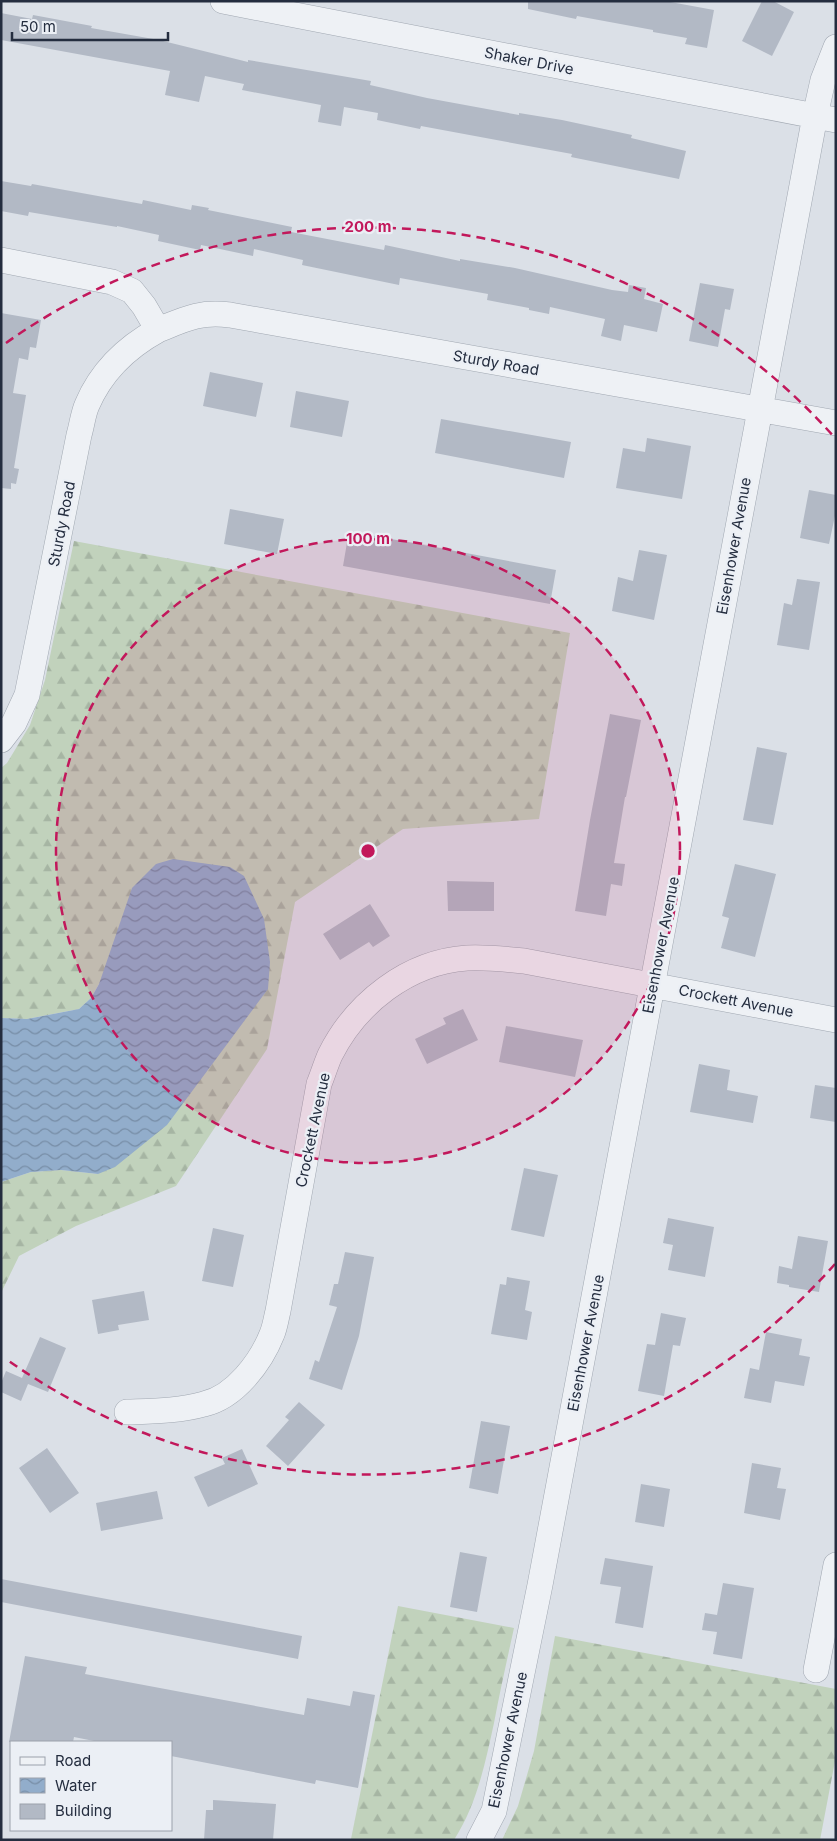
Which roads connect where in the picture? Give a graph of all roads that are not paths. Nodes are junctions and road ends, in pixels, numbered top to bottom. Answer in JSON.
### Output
{"nodes":[{"id":1,"x":223,"y":1,"type":"edge"},
{"id":2,"x":836,"y":47,"type":"edge"},
{"id":3,"x":825,"y":118,"type":"edge"},
{"id":4,"x":1,"y":260,"type":"edge"},
{"id":5,"x":158,"y":330,"type":"junction"},
{"id":6,"x":759,"y":410,"type":"junction"},
{"id":7,"x":836,"y":423,"type":"edge"},
{"id":8,"x":1,"y":740,"type":"edge"},
{"id":9,"x":653,"y":985,"type":"junction"},
{"id":10,"x":836,"y":1020,"type":"edge"},
{"id":11,"x":127,"y":1412,"type":"dead end"},
{"id":12,"x":836,"y":1565,"type":"edge"},
{"id":13,"x":816,"y":1670,"type":"dead end"},
{"id":14,"x":479,"y":1840,"type":"edge"}],
"edges":[{"from":1,"to":3,"type":"street","name":"Shaker Drive"},
{"from":2,"to":3,"type":"street","name":"Eisenhower Avenue"},
{"from":3,"to":6,"type":"street","name":"Eisenhower Avenue"},
{"from":4,"to":5,"type":"street"},
{"from":5,"to":6,"type":"street","name":"Sturdy Road"},
{"from":5,"to":8,"type":"street","name":"Sturdy Road"},
{"from":6,"to":7,"type":"street","name":"Sturdy Road"},
{"from":6,"to":9,"type":"street","name":"Eisenhower Avenue"},
{"from":9,"to":10,"type":"street","name":"Crockett Avenue"},
{"from":9,"to":11,"type":"street","name":"Crockett Avenue"},
{"from":9,"to":14,"type":"street","name":"Eisenhower Avenue"},
{"from":12,"to":13,"type":"street"}]}
